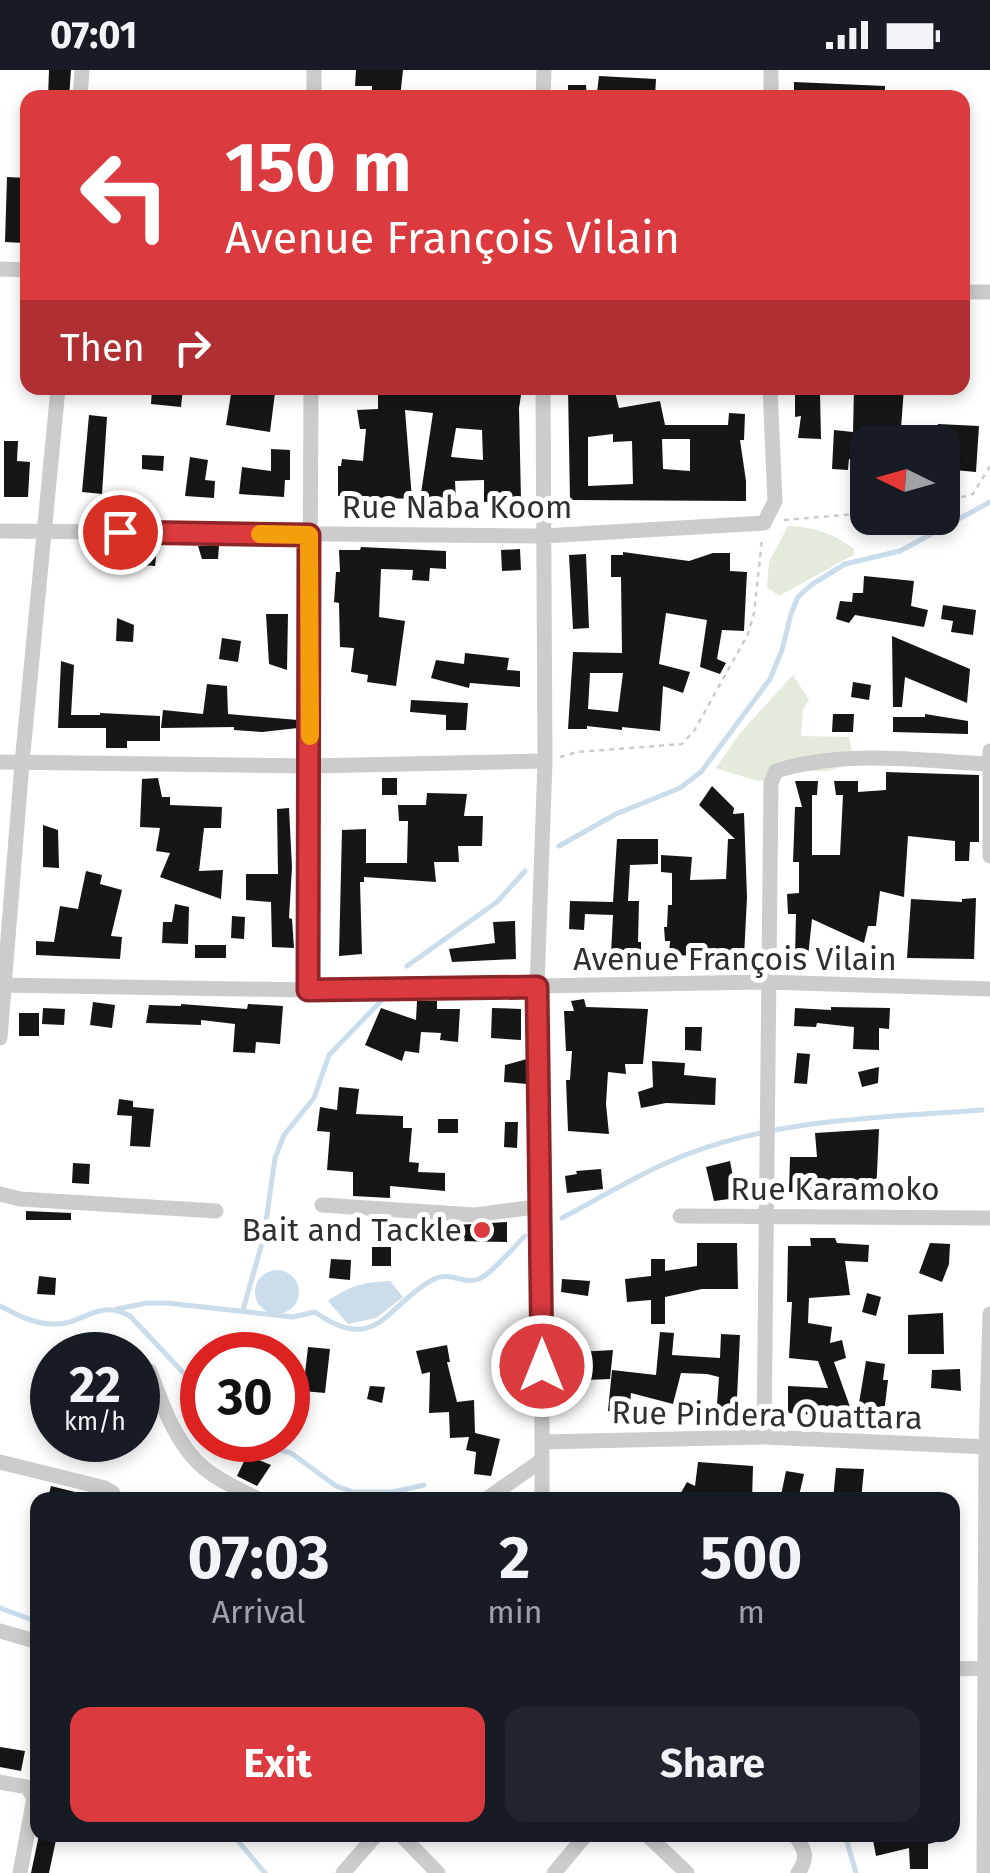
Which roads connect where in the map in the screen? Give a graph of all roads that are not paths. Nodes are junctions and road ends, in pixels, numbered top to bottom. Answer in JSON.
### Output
{"nodes":[{"id":1,"x":57,"y":395,"type":"edge"},
{"id":2,"x":311,"y":395,"type":"edge"},
{"id":3,"x":543,"y":395,"type":"edge"},
{"id":4,"x":770,"y":395,"type":"edge"},
{"id":5,"x":0,"y":530,"type":"edge"},
{"id":6,"x":44,"y":531,"type":"junction"},
{"id":7,"x":309,"y":535,"type":"junction"},
{"id":8,"x":543,"y":536,"type":"junction"},
{"id":9,"x":990,"y":750,"type":"edge"},
{"id":10,"x":544,"y":761,"type":"junction"},
{"id":11,"x":0,"y":762,"type":"edge"},
{"id":12,"x":22,"y":763,"type":"junction"},
{"id":13,"x":990,"y":764,"type":"edge"},
{"id":14,"x":310,"y":766,"type":"junction"},
{"id":15,"x":990,"y":856,"type":"edge"},
{"id":16,"x":767,"y":982,"type":"junction"},
{"id":17,"x":2,"y":985,"type":"edge"},
{"id":18,"x":537,"y":987,"type":"junction"},
{"id":19,"x":308,"y":990,"type":"junction"},
{"id":20,"x":990,"y":990,"type":"edge"},
{"id":21,"x":0,"y":1038,"type":"edge"},
{"id":22,"x":0,"y":1194,"type":"edge"},
{"id":23,"x":322,"y":1204,"type":"dead end"},
{"id":24,"x":542,"y":1206,"type":"junction"},
{"id":25,"x":216,"y":1211,"type":"dead end"},
{"id":26,"x":680,"y":1216,"type":"dead end"},
{"id":27,"x":766,"y":1216,"type":"junction"},
{"id":28,"x":990,"y":1218,"type":"edge"},
{"id":29,"x":990,"y":1314,"type":"edge"},
{"id":30,"x":160,"y":1400,"type":"edge"},
{"id":31,"x":764,"y":1437,"type":"junction"},
{"id":32,"x":542,"y":1442,"type":"junction"},
{"id":33,"x":988,"y":1447,"type":"edge"},
{"id":34,"x":542,"y":1460,"type":"junction"},
{"id":35,"x":0,"y":1462,"type":"edge"},
{"id":36,"x":111,"y":1492,"type":"edge"},
{"id":37,"x":246,"y":1492,"type":"edge"},
{"id":38,"x":496,"y":1492,"type":"edge"},
{"id":39,"x":542,"y":1492,"type":"edge"},
{"id":40,"x":0,"y":1631,"type":"edge"},
{"id":41,"x":30,"y":1640,"type":"edge"},
{"id":42,"x":960,"y":1668,"type":"edge"},
{"id":43,"x":987,"y":1668,"type":"edge"},
{"id":44,"x":0,"y":1782,"type":"edge"},
{"id":45,"x":30,"y":1792,"type":"edge"},
{"id":46,"x":30,"y":1819,"type":"edge"},
{"id":47,"x":370,"y":1842,"type":"edge"},
{"id":48,"x":408,"y":1842,"type":"edge"},
{"id":49,"x":580,"y":1842,"type":"edge"},
{"id":50,"x":654,"y":1842,"type":"edge"},
{"id":51,"x":799,"y":1842,"type":"edge"},
{"id":52,"x":20,"y":1873,"type":"edge"},
{"id":53,"x":343,"y":1873,"type":"edge"},
{"id":54,"x":438,"y":1873,"type":"edge"},
{"id":55,"x":554,"y":1873,"type":"edge"},
{"id":56,"x":687,"y":1873,"type":"edge"},
{"id":57,"x":798,"y":1873,"type":"edge"},
{"id":58,"x":984,"y":1873,"type":"edge"}],
"edges":[{"from":1,"to":6,"type":"street"},
{"from":2,"to":7,"type":"street"},
{"from":3,"to":8,"type":"street"},
{"from":4,"to":8,"type":"street","name":"Rue Naba Koom"},
{"from":5,"to":6,"type":"street","name":"Rue Naba Koom"},
{"from":6,"to":7,"type":"street","name":"Rue Naba Koom"},
{"from":6,"to":12,"type":"street"},
{"from":7,"to":8,"type":"street","name":"Rue Naba Koom"},
{"from":7,"to":14,"type":"street"},
{"from":8,"to":10,"type":"street"},
{"from":9,"to":13,"type":"street"},
{"from":10,"to":14,"type":"street"},
{"from":10,"to":18,"type":"street"},
{"from":11,"to":12,"type":"street"},
{"from":12,"to":14,"type":"street"},
{"from":12,"to":17,"type":"street"},
{"from":13,"to":15,"type":"street"},
{"from":13,"to":16,"type":"street"},
{"from":14,"to":19,"type":"street"},
{"from":16,"to":18,"type":"street","name":"Avenue François Vilain"},
{"from":16,"to":20,"type":"street","name":"Avenue François Vilain"},
{"from":16,"to":27,"type":"street"},
{"from":17,"to":19,"type":"street","name":"Avenue François Vilain"},
{"from":17,"to":21,"type":"street"},
{"from":18,"to":19,"type":"street","name":"Avenue François Vilain"},
{"from":18,"to":24,"type":"street"},
{"from":22,"to":25,"type":"street"},
{"from":23,"to":24,"type":"street"},
{"from":24,"to":32,"type":"street"},
{"from":26,"to":27,"type":"street","name":"Rue Karamoko"},
{"from":27,"to":28,"type":"street","name":"Rue Karamoko"},
{"from":27,"to":31,"type":"street"},
{"from":29,"to":33,"type":"street"},
{"from":30,"to":37,"type":"street"},
{"from":31,"to":32,"type":"street","name":"Rue Pindera Ouattara"},
{"from":31,"to":33,"type":"street","name":"Rue Pindera Ouattara"},
{"from":32,"to":34,"type":"street"},
{"from":33,"to":43,"type":"street"},
{"from":34,"to":38,"type":"street"},
{"from":34,"to":39,"type":"street"},
{"from":35,"to":36,"type":"street"},
{"from":40,"to":41,"type":"street"},
{"from":42,"to":43,"type":"street"},
{"from":43,"to":58,"type":"street"},
{"from":44,"to":45,"type":"street"},
{"from":46,"to":52,"type":"street"},
{"from":47,"to":53,"type":"street"},
{"from":48,"to":54,"type":"street"},
{"from":49,"to":55,"type":"street"},
{"from":50,"to":56,"type":"street"},
{"from":51,"to":57,"type":"street"}]}
